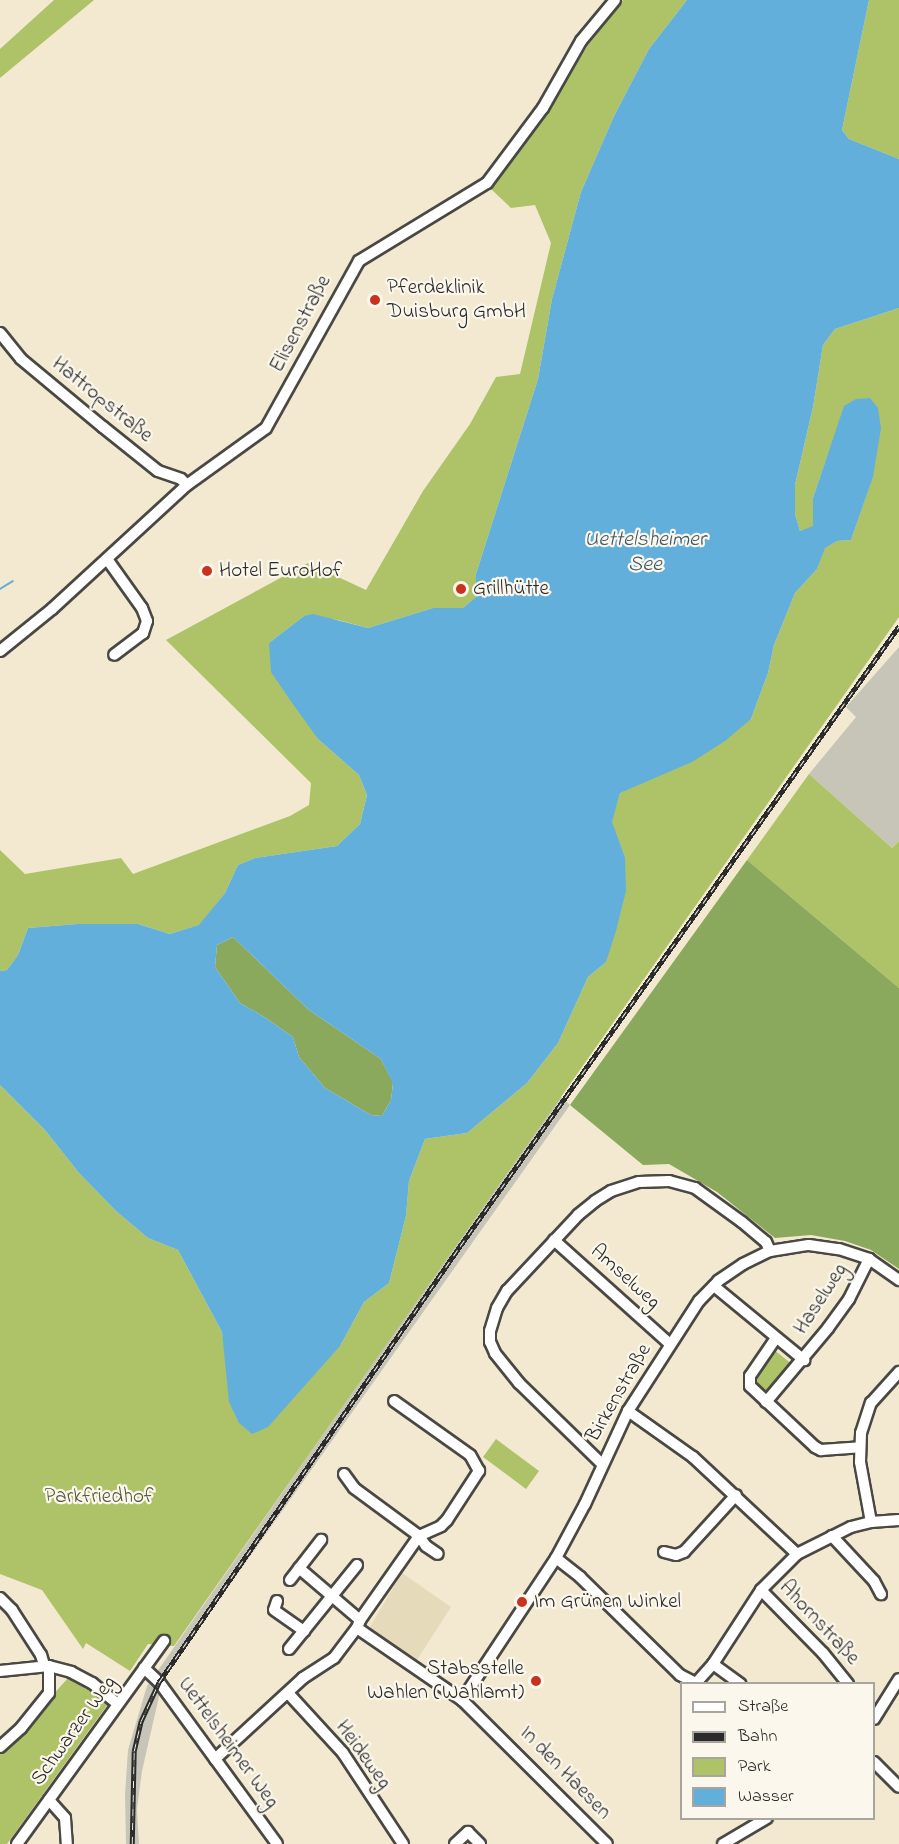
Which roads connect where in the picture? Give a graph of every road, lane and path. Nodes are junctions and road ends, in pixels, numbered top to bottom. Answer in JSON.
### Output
{"nodes":[{"id":1,"x":615,"y":0,"type":"edge"},
{"id":2,"x":0,"y":333,"type":"edge"},
{"id":3,"x":188,"y":485,"type":"junction"},
{"id":4,"x":107,"y":559,"type":"junction"},
{"id":5,"x":0,"y":651,"type":"edge"},
{"id":6,"x":114,"y":656,"type":"dead end"},
{"id":7,"x":554,"y":1240,"type":"junction"},
{"id":8,"x":770,"y":1251,"type":"junction"},
{"id":9,"x":869,"y":1259,"type":"junction"},
{"id":10,"x":899,"y":1280,"type":"edge"},
{"id":11,"x":714,"y":1286,"type":"junction"},
{"id":12,"x":776,"y":1338,"type":"junction"},
{"id":13,"x":670,"y":1344,"type":"junction"},
{"id":14,"x":804,"y":1360,"type":"junction"},
{"id":15,"x":899,"y":1372,"type":"edge"},
{"id":16,"x":394,"y":1401,"type":"dead end"},
{"id":17,"x":766,"y":1402,"type":"junction"},
{"id":18,"x":628,"y":1411,"type":"junction"},
{"id":19,"x":860,"y":1447,"type":"junction"},
{"id":20,"x":602,"y":1464,"type":"junction"},
{"id":21,"x":344,"y":1474,"type":"dead end"},
{"id":22,"x":736,"y":1495,"type":"junction"},
{"id":23,"x":899,"y":1520,"type":"edge"},
{"id":24,"x":871,"y":1522,"type":"junction"},
{"id":25,"x":419,"y":1536,"type":"junction"},
{"id":26,"x":832,"y":1536,"type":"junction"},
{"id":27,"x":321,"y":1540,"type":"dead end"},
{"id":28,"x":664,"y":1552,"type":"dead end"},
{"id":29,"x":438,"y":1554,"type":"dead end"},
{"id":30,"x":797,"y":1554,"type":"junction"},
{"id":31,"x":556,"y":1558,"type":"junction"},
{"id":32,"x":357,"y":1564,"type":"dead end"},
{"id":33,"x":299,"y":1568,"type":"junction"},
{"id":34,"x":290,"y":1580,"type":"dead end"},
{"id":35,"x":761,"y":1590,"type":"junction"},
{"id":36,"x":880,"y":1594,"type":"dead end"},
{"id":37,"x":332,"y":1597,"type":"junction"},
{"id":38,"x":0,"y":1598,"type":"edge"},
{"id":39,"x":277,"y":1601,"type":"dead end"},
{"id":40,"x":359,"y":1624,"type":"junction"},
{"id":41,"x":304,"y":1631,"type":"junction"},
{"id":42,"x":164,"y":1641,"type":"dead end"},
{"id":43,"x":289,"y":1649,"type":"dead end"},
{"id":44,"x":713,"y":1664,"type":"junction"},
{"id":45,"x":46,"y":1665,"type":"junction"},
{"id":46,"x":144,"y":1668,"type":"junction"},
{"id":47,"x":0,"y":1671,"type":"edge"},
{"id":48,"x":899,"y":1679,"type":"edge"},
{"id":49,"x":691,"y":1682,"type":"edge"},
{"id":50,"x":697,"y":1682,"type":"edge"},
{"id":51,"x":740,"y":1682,"type":"edge"},
{"id":52,"x":847,"y":1682,"type":"edge"},
{"id":53,"x":288,"y":1693,"type":"junction"},
{"id":54,"x":462,"y":1700,"type":"junction"},
{"id":55,"x":118,"y":1704,"type":"junction"},
{"id":56,"x":875,"y":1715,"type":"edge"},
{"id":57,"x":2,"y":1741,"type":"edge"},
{"id":58,"x":215,"y":1759,"type":"junction"},
{"id":59,"x":875,"y":1764,"type":"edge"},
{"id":60,"x":899,"y":1788,"type":"edge"},
{"id":61,"x":49,"y":1800,"type":"junction"},
{"id":62,"x":764,"y":1820,"type":"edge"},
{"id":63,"x":17,"y":1844,"type":"edge"},
{"id":64,"x":67,"y":1844,"type":"edge"},
{"id":65,"x":277,"y":1844,"type":"edge"},
{"id":66,"x":403,"y":1844,"type":"edge"},
{"id":67,"x":456,"y":1844,"type":"edge"},
{"id":68,"x":480,"y":1844,"type":"edge"},
{"id":69,"x":607,"y":1844,"type":"edge"},
{"id":70,"x":723,"y":1844,"type":"edge"}],
"edges":[{"from":1,"to":3,"type":"street","name":"Elisenstraße"},
{"from":2,"to":3,"type":"street","name":"Hattropstraße"},
{"from":3,"to":4,"type":"street","name":"Elisenstraße"},
{"from":4,"to":5,"type":"street","name":"Elisenstraße"},
{"from":4,"to":6,"type":"street"},
{"from":7,"to":8,"type":"street"},
{"from":7,"to":13,"type":"street","name":"Amselweg"},
{"from":7,"to":20,"type":"street"},
{"from":8,"to":9,"type":"street","name":"Birkenstraße"},
{"from":8,"to":11,"type":"street","name":"Birkenstraße"},
{"from":9,"to":10,"type":"street","name":"Birkenstraße"},
{"from":9,"to":14,"type":"street","name":"Haselweg"},
{"from":11,"to":12,"type":"street","name":"Haselweg"},
{"from":11,"to":13,"type":"street","name":"Birkenstraße"},
{"from":12,"to":14,"type":"street","name":"Haselweg"},
{"from":12,"to":17,"type":"street","name":"Haselweg"},
{"from":13,"to":18,"type":"street","name":"Birkenstraße"},
{"from":14,"to":17,"type":"street","name":"Haselweg"},
{"from":15,"to":19,"type":"street"},
{"from":16,"to":25,"type":"street"},
{"from":17,"to":19,"type":"street","name":"Haselweg"},
{"from":18,"to":20,"type":"street","name":"Birkenstraße"},
{"from":18,"to":22,"type":"street"},
{"from":19,"to":24,"type":"street"},
{"from":20,"to":31,"type":"street","name":"Birkenstraße"},
{"from":21,"to":25,"type":"street"},
{"from":22,"to":28,"type":"street"},
{"from":22,"to":30,"type":"street"},
{"from":23,"to":24,"type":"street"},
{"from":24,"to":26,"type":"street"},
{"from":25,"to":29,"type":"street"},
{"from":25,"to":40,"type":"street"},
{"from":26,"to":30,"type":"street"},
{"from":26,"to":36,"type":"street"},
{"from":27,"to":33,"type":"street"},
{"from":30,"to":35,"type":"street"},
{"from":31,"to":49,"type":"street"},
{"from":31,"to":54,"type":"street","name":"Birkenstraße"},
{"from":32,"to":37,"type":"street"},
{"from":33,"to":34,"type":"street"},
{"from":33,"to":37,"type":"street","name":"In den Haesen"},
{"from":35,"to":44,"type":"street"},
{"from":35,"to":52,"type":"street","name":"Ahornstraße"},
{"from":37,"to":40,"type":"street","name":"In den Haesen"},
{"from":37,"to":41,"type":"street"},
{"from":38,"to":45,"type":"street"},
{"from":39,"to":41,"type":"street"},
{"from":40,"to":53,"type":"street"},
{"from":40,"to":54,"type":"street","name":"In den Haesen"},
{"from":41,"to":43,"type":"street"},
{"from":42,"to":46,"type":"street","name":"Schwarzer Weg"},
{"from":44,"to":50,"type":"street"},
{"from":44,"to":51,"type":"street"},
{"from":45,"to":47,"type":"street"},
{"from":45,"to":55,"type":"street"},
{"from":45,"to":57,"type":"street"},
{"from":46,"to":55,"type":"street","name":"Schwarzer Weg"},
{"from":46,"to":58,"type":"street","name":"Uettelsheimer Weg"},
{"from":48,"to":56,"type":"street"},
{"from":53,"to":58,"type":"street"},
{"from":53,"to":66,"type":"street","name":"Heideweg"},
{"from":54,"to":69,"type":"street","name":"In den Haesen"},
{"from":55,"to":61,"type":"street","name":"Schwarzer Weg"},
{"from":58,"to":65,"type":"street","name":"Uettelsheimer Weg"},
{"from":59,"to":60,"type":"street"},
{"from":61,"to":63,"type":"street","name":"Schwarzer Weg"},
{"from":61,"to":64,"type":"street"},
{"from":62,"to":70,"type":"street"},
{"from":67,"to":68,"type":"street"}]}
